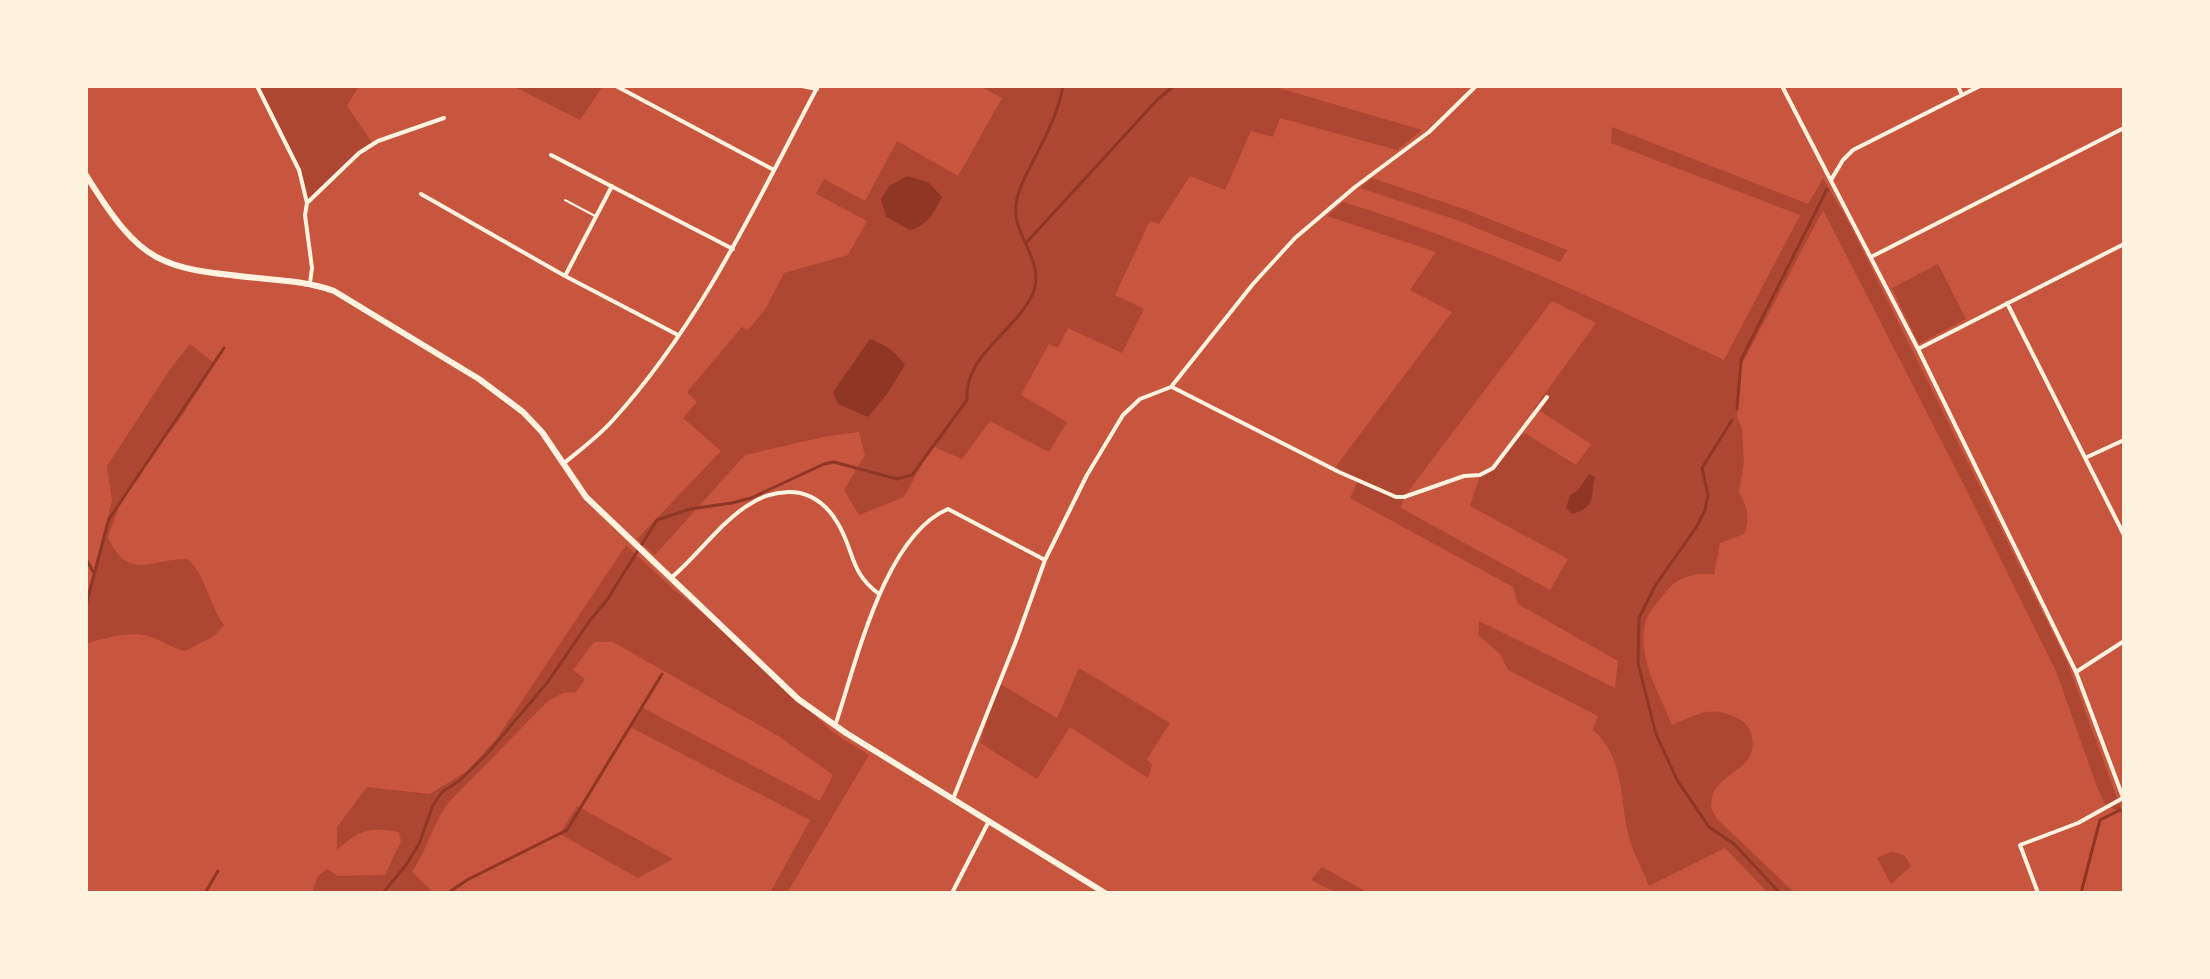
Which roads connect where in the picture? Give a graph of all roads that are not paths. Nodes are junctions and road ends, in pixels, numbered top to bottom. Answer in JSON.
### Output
{"nodes":[{"id":1,"x":257,"y":86,"type":"edge"},
{"id":2,"x":616,"y":86,"type":"edge"},
{"id":3,"x":802,"y":86,"type":"edge"},
{"id":4,"x":1476,"y":86,"type":"edge"},
{"id":5,"x":1782,"y":86,"type":"edge"},
{"id":6,"x":1958,"y":86,"type":"edge"},
{"id":7,"x":1980,"y":86,"type":"edge"},
{"id":8,"x":818,"y":87,"type":"edge"},
{"id":9,"x":1962,"y":95,"type":"junction"},
{"id":10,"x":444,"y":118,"type":"dead end"},
{"id":11,"x":2124,"y":128,"type":"edge"},
{"id":12,"x":551,"y":155,"type":"dead end"},
{"id":13,"x":774,"y":170,"type":"junction"},
{"id":14,"x":86,"y":175,"type":"edge"},
{"id":15,"x":1831,"y":180,"type":"junction"},
{"id":16,"x":612,"y":186,"type":"junction"},
{"id":17,"x":421,"y":194,"type":"dead end"},
{"id":18,"x":565,"y":200,"type":"dead end"},
{"id":19,"x":307,"y":203,"type":"junction"},
{"id":20,"x":596,"y":217,"type":"junction"},
{"id":21,"x":2124,"y":244,"type":"edge"},
{"id":22,"x":733,"y":249,"type":"junction"},
{"id":23,"x":1871,"y":257,"type":"junction"},
{"id":24,"x":565,"y":276,"type":"junction"},
{"id":25,"x":310,"y":283,"type":"junction"},
{"id":26,"x":2007,"y":303,"type":"junction"},
{"id":27,"x":678,"y":335,"type":"junction"},
{"id":28,"x":1918,"y":349,"type":"junction"},
{"id":29,"x":1171,"y":387,"type":"junction"},
{"id":30,"x":1547,"y":397,"type":"dead end"},
{"id":31,"x":2124,"y":440,"type":"edge"},
{"id":32,"x":2085,"y":458,"type":"junction"},
{"id":33,"x":563,"y":464,"type":"junction"},
{"id":34,"x":2123,"y":532,"type":"edge"},
{"id":35,"x":1045,"y":560,"type":"junction"},
{"id":36,"x":671,"y":578,"type":"junction"},
{"id":37,"x":879,"y":594,"type":"junction"},
{"id":38,"x":2124,"y":641,"type":"edge"},
{"id":39,"x":2076,"y":672,"type":"junction"},
{"id":40,"x":835,"y":726,"type":"junction"},
{"id":41,"x":953,"y":799,"type":"junction"},
{"id":42,"x":2124,"y":799,"type":"edge"},
{"id":43,"x":989,"y":821,"type":"junction"},
{"id":44,"x":952,"y":893,"type":"edge"},
{"id":45,"x":1105,"y":893,"type":"edge"},
{"id":46,"x":2038,"y":893,"type":"edge"}],
"edges":[{"from":1,"to":19,"type":"street"},
{"from":2,"to":13,"type":"street"},
{"from":3,"to":8,"type":"street"},
{"from":4,"to":29,"type":"street"},
{"from":5,"to":15,"type":"street"},
{"from":6,"to":9,"type":"street"},
{"from":7,"to":9,"type":"street"},
{"from":8,"to":13,"type":"street"},
{"from":9,"to":15,"type":"street"},
{"from":10,"to":19,"type":"street"},
{"from":11,"to":23,"type":"street"},
{"from":12,"to":16,"type":"street"},
{"from":13,"to":22,"type":"street"},
{"from":14,"to":25,"type":"main road"},
{"from":15,"to":23,"type":"street"},
{"from":16,"to":20,"type":"street"},
{"from":16,"to":22,"type":"street"},
{"from":17,"to":24,"type":"street"},
{"from":18,"to":20,"type":"lane"},
{"from":19,"to":25,"type":"street"},
{"from":20,"to":24,"type":"street"},
{"from":21,"to":26,"type":"street"},
{"from":22,"to":27,"type":"street"},
{"from":23,"to":28,"type":"street"},
{"from":24,"to":27,"type":"street"},
{"from":25,"to":33,"type":"main road"},
{"from":26,"to":28,"type":"street"},
{"from":26,"to":32,"type":"street"},
{"from":27,"to":33,"type":"street"},
{"from":28,"to":39,"type":"street"},
{"from":29,"to":30,"type":"street"},
{"from":29,"to":35,"type":"street"},
{"from":31,"to":32,"type":"street"},
{"from":32,"to":34,"type":"street"},
{"from":33,"to":36,"type":"main road"},
{"from":35,"to":37,"type":"street"},
{"from":35,"to":41,"type":"street"},
{"from":36,"to":37,"type":"street"},
{"from":36,"to":40,"type":"main road"},
{"from":37,"to":40,"type":"street"},
{"from":38,"to":39,"type":"street"},
{"from":39,"to":42,"type":"street"},
{"from":40,"to":41,"type":"main road"},
{"from":41,"to":43,"type":"main road"},
{"from":42,"to":46,"type":"street"},
{"from":43,"to":44,"type":"street"},
{"from":43,"to":45,"type":"main road"}]}
